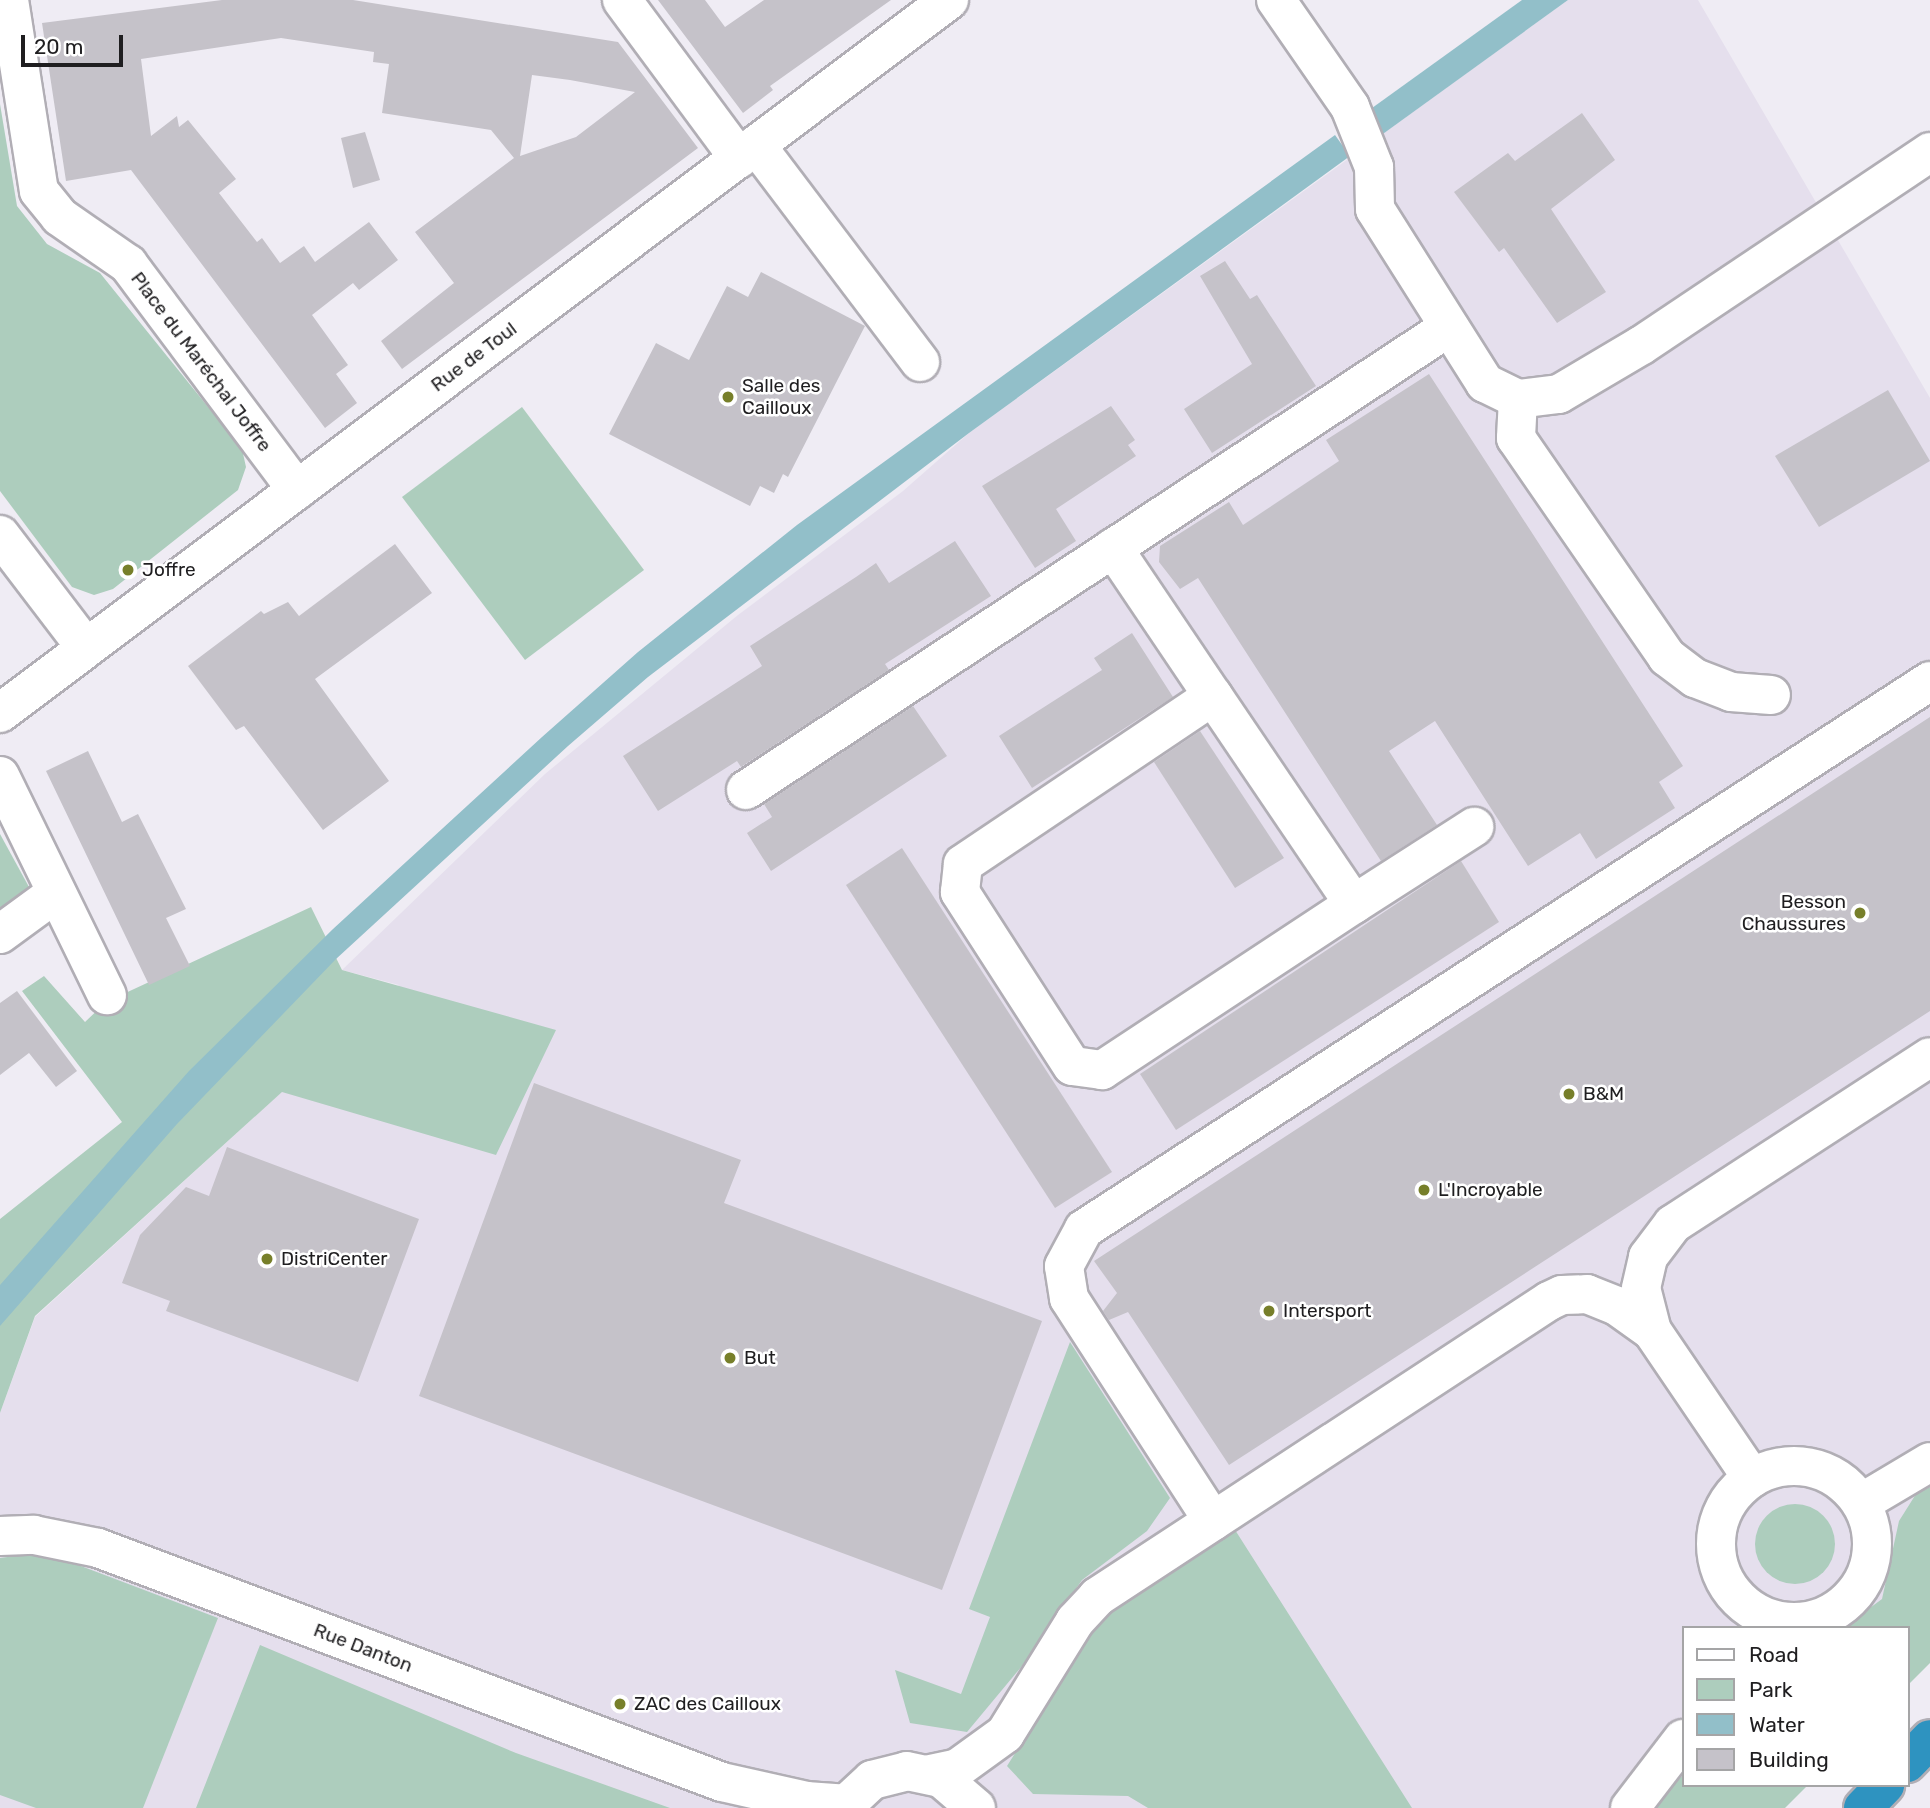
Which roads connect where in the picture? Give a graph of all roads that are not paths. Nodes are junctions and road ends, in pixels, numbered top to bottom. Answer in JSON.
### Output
{"nodes":[{"id":1,"x":8,"y":0,"type":"edge"},
{"id":2,"x":622,"y":0,"type":"edge"},
{"id":3,"x":949,"y":0,"type":"edge"},
{"id":4,"x":1276,"y":0,"type":"edge"},
{"id":5,"x":0,"y":5,"type":"edge"},
{"id":6,"x":747,"y":152,"type":"junction"},
{"id":7,"x":1930,"y":152,"type":"edge"},
{"id":8,"x":1449,"y":327,"type":"junction"},
{"id":9,"x":920,"y":362,"type":"dead end"},
{"id":10,"x":1518,"y":399,"type":"junction"},
{"id":11,"x":297,"y":490,"type":"junction"},
{"id":12,"x":0,"y":536,"type":"edge"},
{"id":13,"x":1114,"y":548,"type":"junction"},
{"id":14,"x":86,"y":648,"type":"junction"},
{"id":15,"x":1930,"y":681,"type":"edge"},
{"id":16,"x":1771,"y":695,"type":"dead end"},
{"id":17,"x":1213,"y":696,"type":"junction"},
{"id":18,"x":0,"y":713,"type":"edge"},
{"id":19,"x":0,"y":776,"type":"edge"},
{"id":20,"x":746,"y":790,"type":"dead end"},
{"id":21,"x":1474,"y":827,"type":"dead end"},
{"id":22,"x":56,"y":892,"type":"junction"},
{"id":23,"x":1354,"y":904,"type":"junction"},
{"id":24,"x":0,"y":934,"type":"edge"},
{"id":25,"x":107,"y":995,"type":"dead end"},
{"id":26,"x":1930,"y":1057,"type":"edge"},
{"id":27,"x":1652,"y":1331,"type":"junction"},
{"id":28,"x":1930,"y":1462,"type":"edge"},
{"id":29,"x":1752,"y":1478,"type":"junction"},
{"id":30,"x":1861,"y":1503,"type":"junction"},
{"id":31,"x":1213,"y":1521,"type":"junction"},
{"id":32,"x":0,"y":1536,"type":"edge"},
{"id":33,"x":1748,"y":1619,"type":"edge"},
{"id":34,"x":1682,"y":1739,"type":"edge"},
{"id":35,"x":1930,"y":1740,"type":"edge"},
{"id":36,"x":1909,"y":1761,"type":"edge"},
{"id":37,"x":930,"y":1774,"type":"junction"},
{"id":38,"x":722,"y":1782,"type":"junction"},
{"id":39,"x":1883,"y":1787,"type":"edge"},
{"id":40,"x":843,"y":1806,"type":"edge"},
{"id":41,"x":765,"y":1808,"type":"edge"},
{"id":42,"x":976,"y":1808,"type":"edge"},
{"id":43,"x":1630,"y":1808,"type":"edge"},
{"id":44,"x":1863,"y":1808,"type":"edge"}],
"edges":[{"from":1,"to":5,"type":"street"},
{"from":1,"to":11,"type":"street","name":"Place du Maréchal Joffre"},
{"from":2,"to":6,"type":"street"},
{"from":3,"to":6,"type":"street","name":"Rue de Toul"},
{"from":4,"to":8,"type":"street"},
{"from":6,"to":9,"type":"street"},
{"from":6,"to":11,"type":"street","name":"Rue de Toul"},
{"from":7,"to":10,"type":"street"},
{"from":8,"to":10,"type":"street"},
{"from":8,"to":13,"type":"street"},
{"from":10,"to":16,"type":"street"},
{"from":11,"to":14,"type":"street","name":"Rue de Toul"},
{"from":12,"to":14,"type":"street"},
{"from":13,"to":17,"type":"street"},
{"from":13,"to":20,"type":"street"},
{"from":14,"to":18,"type":"street","name":"Rue de Toul"},
{"from":15,"to":31,"type":"street"},
{"from":17,"to":23,"type":"street"},
{"from":17,"to":23,"type":"street"},
{"from":19,"to":22,"type":"street"},
{"from":21,"to":23,"type":"street"},
{"from":22,"to":24,"type":"street"},
{"from":22,"to":25,"type":"street"},
{"from":26,"to":27,"type":"street"},
{"from":27,"to":29,"type":"street"},
{"from":27,"to":31,"type":"street"},
{"from":28,"to":30,"type":"street"},
{"from":29,"to":30,"type":"street"},
{"from":29,"to":33,"type":"street"},
{"from":30,"to":33,"type":"street"},
{"from":31,"to":37,"type":"street"},
{"from":32,"to":38,"type":"street","name":"Rue Danton"},
{"from":34,"to":43,"type":"street"},
{"from":35,"to":36,"type":"highway"},
{"from":37,"to":40,"type":"street"},
{"from":37,"to":42,"type":"street"},
{"from":38,"to":40,"type":"street","name":"Rue Danton"},
{"from":38,"to":41,"type":"street","name":"Rue Danton"},
{"from":39,"to":44,"type":"highway"}]}
